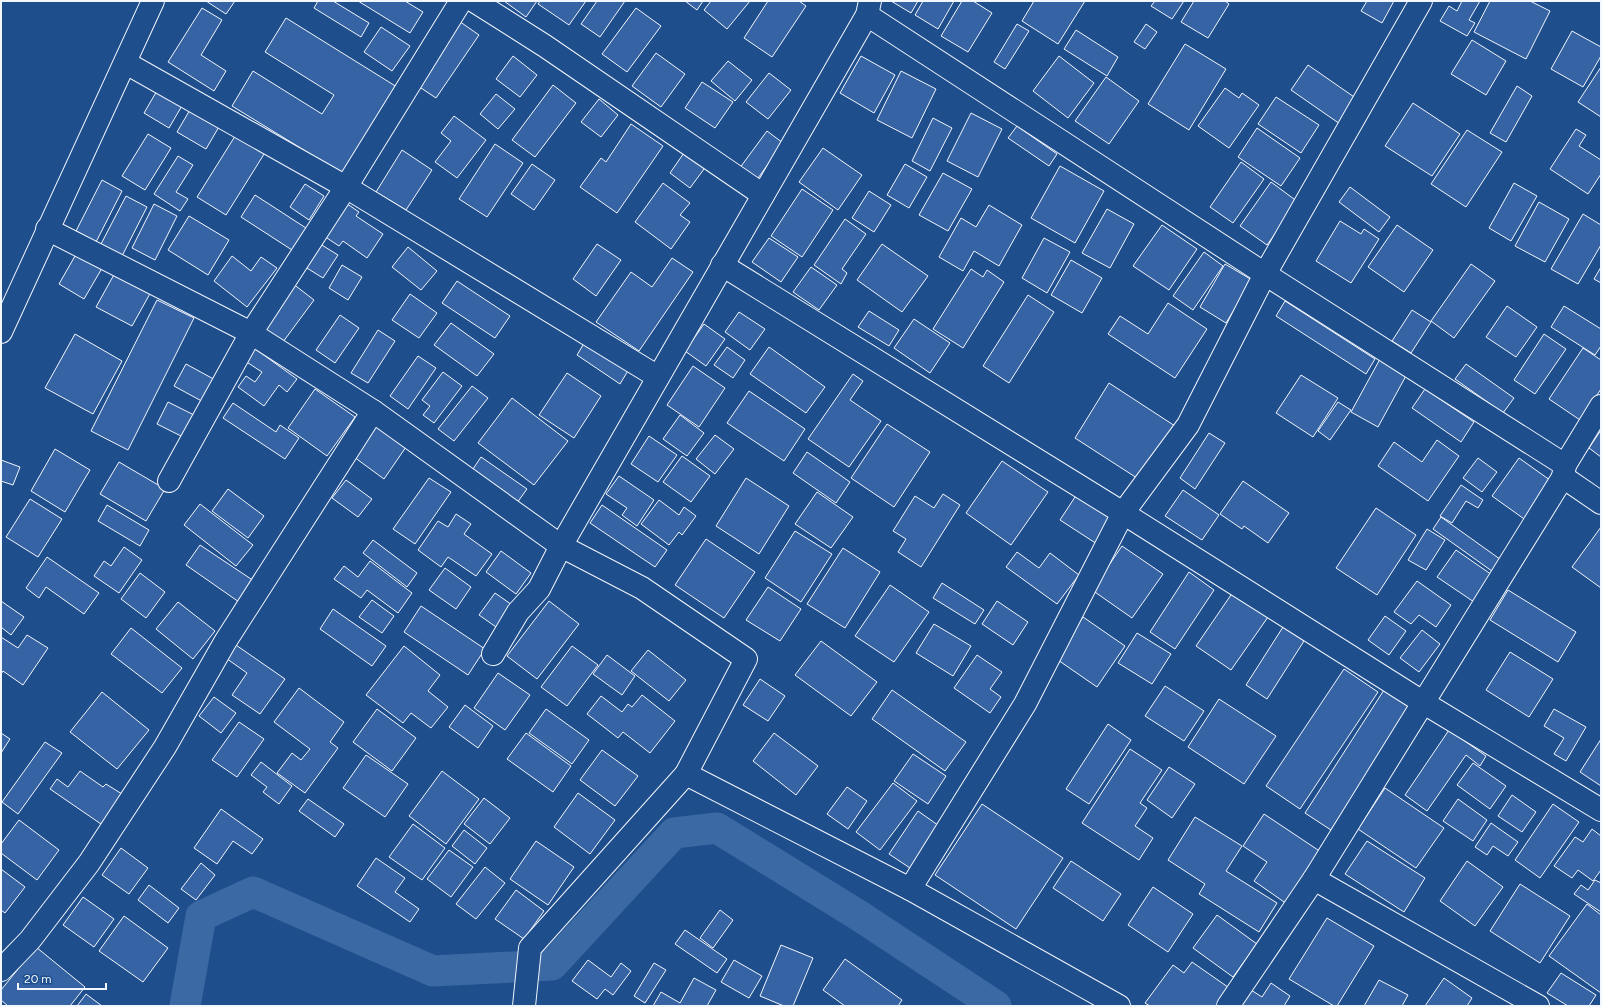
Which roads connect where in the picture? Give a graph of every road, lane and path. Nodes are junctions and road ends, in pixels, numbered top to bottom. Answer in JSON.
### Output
{"nodes":[{"id":1,"x":153,"y":1,"type":"edge"},
{"id":2,"x":461,"y":1,"type":"edge"},
{"id":3,"x":474,"y":1,"type":"edge"},
{"id":4,"x":1420,"y":1,"type":"edge"},
{"id":5,"x":869,"y":8,"type":"edge"},
{"id":6,"x":126,"y":63,"type":"junction"},
{"id":7,"x":346,"y":187,"type":"junction"},
{"id":8,"x":763,"y":196,"type":"junction"},
{"id":9,"x":47,"y":229,"type":"junction"},
{"id":10,"x":722,"y":265,"type":"junction"},
{"id":11,"x":1265,"y":274,"type":"junction"},
{"id":12,"x":1,"y":332,"type":"edge"},
{"id":13,"x":251,"y":333,"type":"junction"},
{"id":14,"x":658,"y":377,"type":"junction"},
{"id":15,"x":1601,"y":406,"type":"edge"},
{"id":16,"x":373,"y":411,"type":"junction"},
{"id":17,"x":1564,"y":471,"type":"junction"},
{"id":18,"x":169,"y":481,"type":"dead end"},
{"id":19,"x":1601,"y":502,"type":"edge"},
{"id":20,"x":1124,"y":513,"type":"junction"},
{"id":21,"x":561,"y":546,"type":"junction"},
{"id":22,"x":493,"y":654,"type":"dead end"},
{"id":23,"x":1424,"y":703,"type":"junction"},
{"id":24,"x":686,"y":774,"type":"junction"},
{"id":25,"x":1601,"y":810,"type":"edge"},
{"id":26,"x":1314,"y":879,"type":"junction"},
{"id":27,"x":910,"y":889,"type":"junction"},
{"id":28,"x":1,"y":970,"type":"edge"},
{"id":29,"x":524,"y":1006,"type":"edge"},
{"id":30,"x":1119,"y":1006,"type":"edge"},
{"id":31,"x":1228,"y":1006,"type":"edge"},
{"id":32,"x":1538,"y":1006,"type":"edge"}],
"edges":[{"from":1,"to":6,"type":"street"},
{"from":2,"to":7,"type":"street"},
{"from":3,"to":8,"type":"street"},
{"from":4,"to":11,"type":"street"},
{"from":5,"to":8,"type":"street"},
{"from":5,"to":11,"type":"street"},
{"from":6,"to":7,"type":"street"},
{"from":6,"to":9,"type":"street"},
{"from":7,"to":13,"type":"street"},
{"from":7,"to":14,"type":"street"},
{"from":8,"to":10,"type":"street"},
{"from":9,"to":12,"type":"street"},
{"from":9,"to":13,"type":"street"},
{"from":10,"to":14,"type":"street"},
{"from":10,"to":20,"type":"street"},
{"from":11,"to":17,"type":"street"},
{"from":11,"to":20,"type":"street"},
{"from":13,"to":16,"type":"street"},
{"from":13,"to":18,"type":"street"},
{"from":14,"to":21,"type":"street"},
{"from":15,"to":17,"type":"street"},
{"from":16,"to":21,"type":"street"},
{"from":16,"to":28,"type":"street"},
{"from":17,"to":19,"type":"street"},
{"from":17,"to":23,"type":"street"},
{"from":20,"to":23,"type":"street"},
{"from":20,"to":27,"type":"street"},
{"from":21,"to":22,"type":"street"},
{"from":21,"to":24,"type":"street"},
{"from":23,"to":25,"type":"street"},
{"from":23,"to":26,"type":"street"},
{"from":24,"to":27,"type":"street"},
{"from":24,"to":29,"type":"street"},
{"from":26,"to":31,"type":"street"},
{"from":26,"to":32,"type":"street"},
{"from":27,"to":30,"type":"street"}]}
